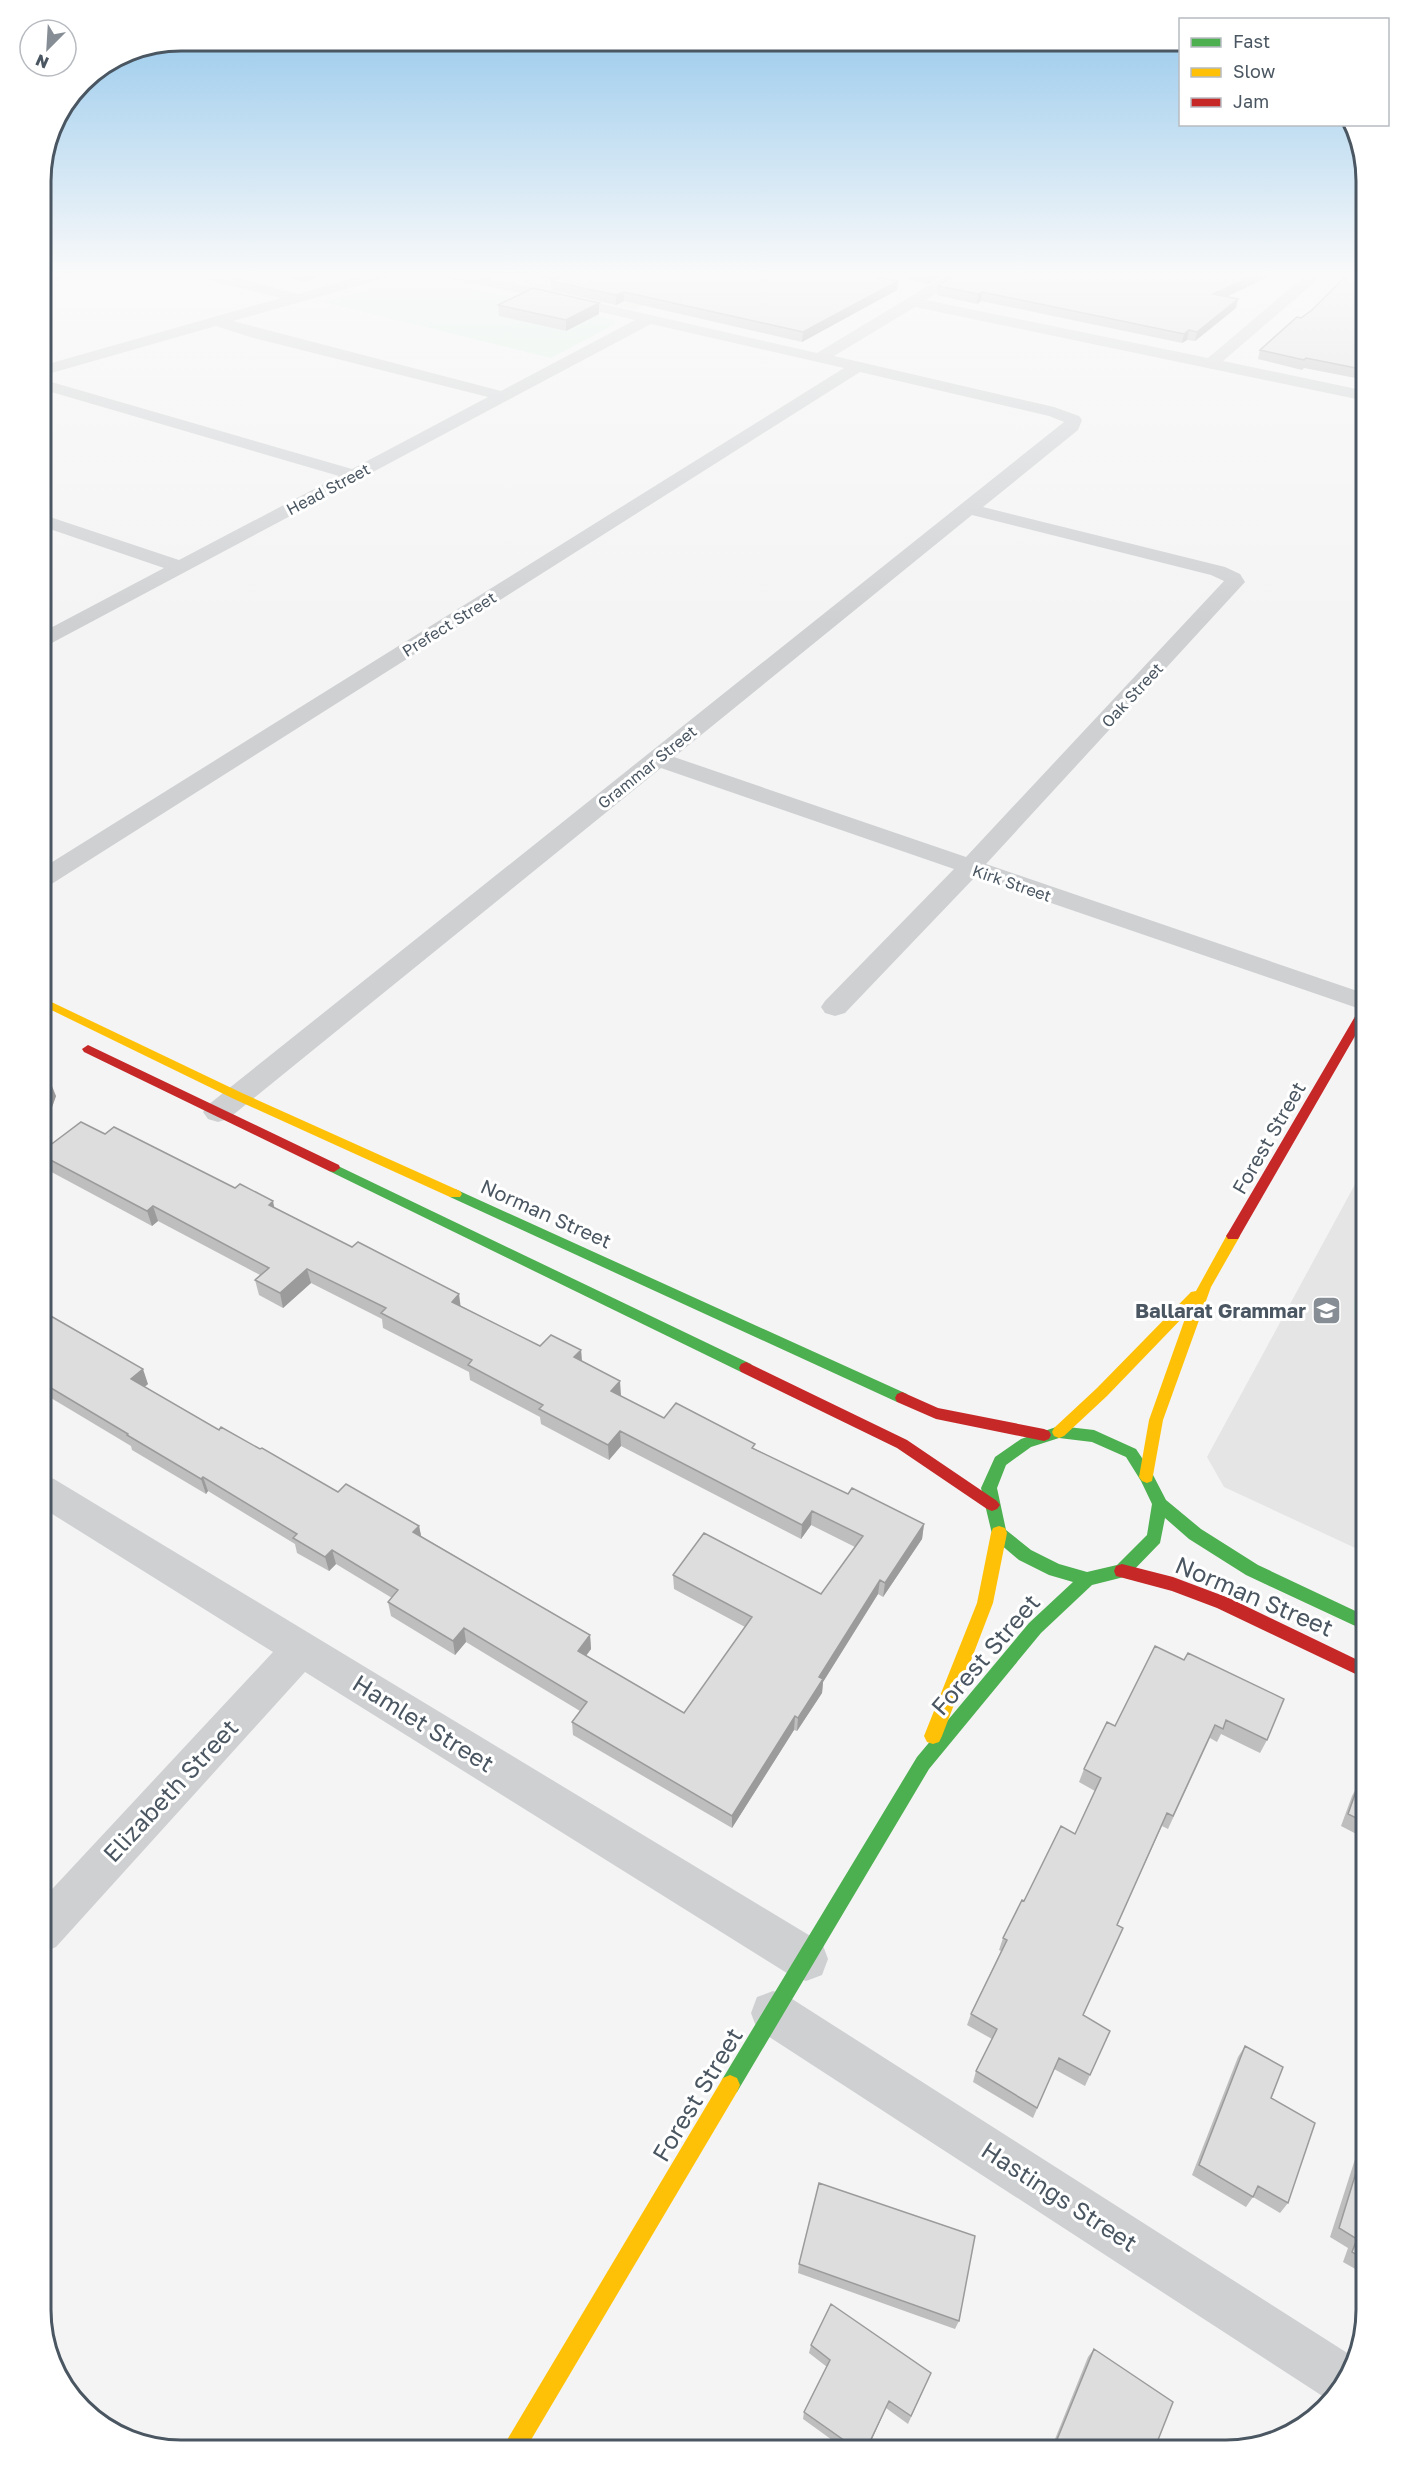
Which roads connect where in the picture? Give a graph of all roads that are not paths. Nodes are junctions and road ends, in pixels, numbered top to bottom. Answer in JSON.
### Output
{"nodes":[{"id":1,"x":62,"y":390,"type":"edge"},
{"id":2,"x":480,"y":390,"type":"edge"},
{"id":3,"x":514,"y":390,"type":"edge"},
{"id":4,"x":820,"y":390,"type":"edge"},
{"id":5,"x":959,"y":390,"type":"edge"},
{"id":6,"x":1339,"y":390,"type":"edge"},
{"id":7,"x":1356,"y":394,"type":"edge"},
{"id":8,"x":503,"y":396,"type":"junction"},
{"id":9,"x":354,"y":475,"type":"junction"},
{"id":10,"x":969,"y":509,"type":"junction"},
{"id":11,"x":51,"y":523,"type":"edge"},
{"id":12,"x":181,"y":567,"type":"junction"},
{"id":13,"x":51,"y":636,"type":"edge"},
{"id":14,"x":657,"y":759,"type":"junction"},
{"id":15,"x":969,"y":868,"type":"junction"},
{"id":16,"x":51,"y":874,"type":"edge"},
{"id":17,"x":1356,"y":1000,"type":"edge"},
{"id":18,"x":51,"y":1006,"type":"edge"},
{"id":19,"x":835,"y":1007,"type":"dead end"},
{"id":20,"x":1356,"y":1025,"type":"edge"},
{"id":21,"x":72,"y":1041,"type":"dead end"},
{"id":22,"x":238,"y":1096,"type":"junction"},
{"id":23,"x":218,"y":1112,"type":"junction"},
{"id":24,"x":1204,"y":1287,"type":"junction"},
{"id":25,"x":1059,"y":1432,"type":"junction"},
{"id":26,"x":1044,"y":1435,"type":"junction"},
{"id":27,"x":1147,"y":1477,"type":"junction"},
{"id":28,"x":51,"y":1495,"type":"edge"},
{"id":29,"x":1160,"y":1504,"type":"junction"},
{"id":30,"x":992,"y":1505,"type":"junction"},
{"id":31,"x":999,"y":1533,"type":"junction"},
{"id":32,"x":1122,"y":1571,"type":"junction"},
{"id":33,"x":1087,"y":1579,"type":"junction"},
{"id":34,"x":1356,"y":1619,"type":"edge"},
{"id":35,"x":301,"y":1649,"type":"junction"},
{"id":36,"x":1356,"y":1667,"type":"edge"},
{"id":37,"x":923,"y":1763,"type":"junction"},
{"id":38,"x":51,"y":1920,"type":"edge"},
{"id":39,"x":806,"y":1959,"type":"junction"},
{"id":40,"x":773,"y":2013,"type":"junction"},
{"id":41,"x":1338,"y":2376,"type":"edge"},
{"id":42,"x":518,"y":2440,"type":"edge"}],
"edges":[{"from":1,"to":9,"type":"street"},
{"from":2,"to":8,"type":"street"},
{"from":3,"to":8,"type":"street","name":"Head Street"},
{"from":4,"to":16,"type":"street","name":"Prefect Street"},
{"from":5,"to":10,"type":"street","name":"Grammar Street"},
{"from":6,"to":7,"type":"street"},
{"from":8,"to":9,"type":"street","name":"Head Street"},
{"from":9,"to":12,"type":"street","name":"Head Street"},
{"from":10,"to":14,"type":"street","name":"Grammar Street"},
{"from":10,"to":15,"type":"street","name":"Oak Street"},
{"from":11,"to":12,"type":"street"},
{"from":12,"to":13,"type":"street","name":"Head Street"},
{"from":14,"to":15,"type":"street","name":"Kirk Street"},
{"from":14,"to":22,"type":"street","name":"Grammar Street"},
{"from":15,"to":17,"type":"street","name":"Kirk Street"},
{"from":15,"to":19,"type":"street","name":"Oak Street"},
{"from":18,"to":22,"type":"main road","name":"Norman Street"},
{"from":20,"to":24,"type":"main road","name":"Forest Street"},
{"from":21,"to":23,"type":"main road"},
{"from":22,"to":23,"type":"street","name":"Grammar Street"},
{"from":22,"to":26,"type":"main road","name":"Norman Street"},
{"from":23,"to":30,"type":"main road"},
{"from":24,"to":25,"type":"main road","name":"Forest Street"},
{"from":24,"to":27,"type":"main road","name":"Forest Street"},
{"from":25,"to":26,"type":"main road"},
{"from":25,"to":27,"type":"main road"},
{"from":26,"to":30,"type":"main road"},
{"from":27,"to":29,"type":"main road"},
{"from":28,"to":35,"type":"street","name":"Hamlet Street"},
{"from":29,"to":32,"type":"main road"},
{"from":29,"to":34,"type":"main road","name":"Norman Street"},
{"from":30,"to":31,"type":"main road"},
{"from":31,"to":33,"type":"main road"},
{"from":31,"to":37,"type":"main road","name":"Forest Street"},
{"from":32,"to":33,"type":"main road"},
{"from":32,"to":36,"type":"main road","name":"Norman Street"},
{"from":33,"to":37,"type":"main road","name":"Forest Street"},
{"from":35,"to":38,"type":"street","name":"Elizabeth Street"},
{"from":35,"to":39,"type":"street","name":"Hamlet Street"},
{"from":37,"to":39,"type":"main road","name":"Forest Street"},
{"from":39,"to":40,"type":"main road","name":"Forest Street"},
{"from":40,"to":41,"type":"street","name":"Hastings Street"},
{"from":40,"to":42,"type":"main road","name":"Forest Street"}]}
